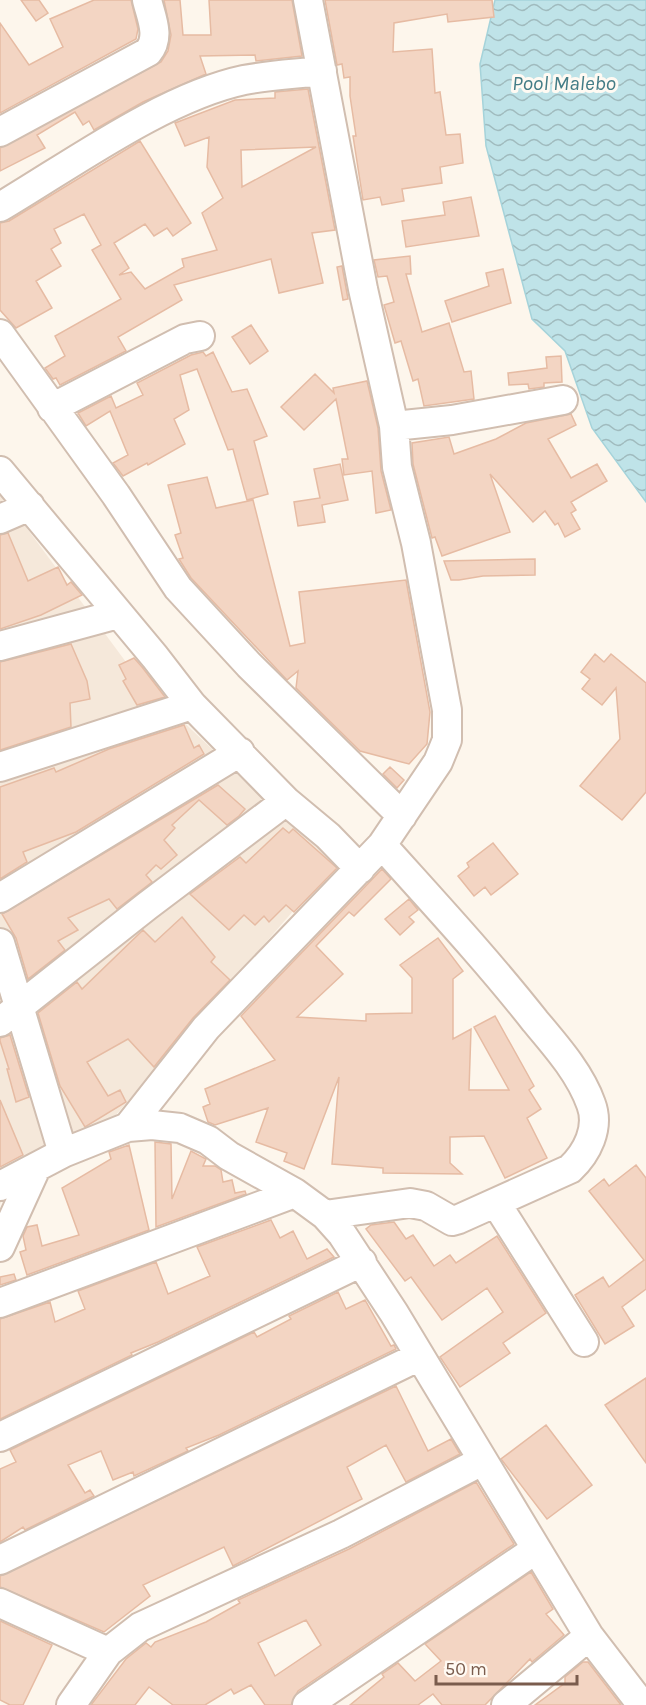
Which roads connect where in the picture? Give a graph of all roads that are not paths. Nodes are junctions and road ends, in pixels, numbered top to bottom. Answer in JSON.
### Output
{"nodes":[{"id":1,"x":147,"y":0,"type":"edge"},
{"id":2,"x":308,"y":0,"type":"edge"},
{"id":3,"x":322,"y":71,"type":"junction"},
{"id":4,"x":0,"y":132,"type":"edge"},
{"id":5,"x":0,"y":207,"type":"edge"},
{"id":6,"x":0,"y":334,"type":"edge"},
{"id":7,"x":200,"y":336,"type":"dead end"},
{"id":8,"x":563,"y":400,"type":"dead end"},
{"id":9,"x":52,"y":408,"type":"junction"},
{"id":10,"x":394,"y":426,"type":"junction"},
{"id":11,"x":0,"y":471,"type":"edge"},
{"id":12,"x":30,"y":506,"type":"junction"},
{"id":13,"x":0,"y":519,"type":"edge"},
{"id":14,"x":118,"y":614,"type":"junction"},
{"id":15,"x":0,"y":646,"type":"edge"},
{"id":16,"x":192,"y":705,"type":"junction"},
{"id":17,"x":240,"y":752,"type":"junction"},
{"id":18,"x":0,"y":767,"type":"edge"},
{"id":19,"x":286,"y":801,"type":"junction"},
{"id":20,"x":402,"y":816,"type":"junction"},
{"id":21,"x":382,"y":845,"type":"junction"},
{"id":22,"x":360,"y":869,"type":"junction"},
{"id":23,"x":0,"y":898,"type":"edge"},
{"id":24,"x":0,"y":943,"type":"edge"},
{"id":25,"x":10,"y":1014,"type":"edge"},
{"id":26,"x":128,"y":1127,"type":"junction"},
{"id":27,"x":63,"y":1153,"type":"junction"},
{"id":28,"x":36,"y":1168,"type":"junction"},
{"id":29,"x":0,"y":1186,"type":"edge"},
{"id":30,"x":295,"y":1193,"type":"junction"},
{"id":31,"x":496,"y":1203,"type":"junction"},
{"id":32,"x":325,"y":1215,"type":"junction"},
{"id":33,"x":0,"y":1247,"type":"edge"},
{"id":34,"x":362,"y":1262,"type":"junction"},
{"id":35,"x":0,"y":1303,"type":"edge"},
{"id":36,"x":584,"y":1342,"type":"dead end"},
{"id":37,"x":420,"y":1356,"type":"junction"},
{"id":38,"x":0,"y":1437,"type":"edge"},
{"id":39,"x":482,"y":1461,"type":"junction"},
{"id":40,"x":535,"y":1550,"type":"junction"},
{"id":41,"x":0,"y":1560,"type":"edge"},
{"id":42,"x":0,"y":1603,"type":"edge"},
{"id":43,"x":589,"y":1636,"type":"junction"},
{"id":44,"x":108,"y":1652,"type":"junction"},
{"id":45,"x":70,"y":1705,"type":"edge"},
{"id":46,"x":307,"y":1705,"type":"edge"},
{"id":47,"x":506,"y":1705,"type":"edge"},
{"id":48,"x":642,"y":1705,"type":"edge"}],
"edges":[{"from":1,"to":4,"type":"street"},
{"from":2,"to":3,"type":"street"},
{"from":3,"to":5,"type":"street"},
{"from":3,"to":10,"type":"street"},
{"from":6,"to":9,"type":"street"},
{"from":7,"to":9,"type":"street"},
{"from":8,"to":10,"type":"street"},
{"from":9,"to":20,"type":"street"},
{"from":10,"to":20,"type":"street"},
{"from":11,"to":12,"type":"street"},
{"from":12,"to":13,"type":"street"},
{"from":12,"to":14,"type":"street"},
{"from":14,"to":15,"type":"street"},
{"from":14,"to":16,"type":"street"},
{"from":16,"to":17,"type":"street"},
{"from":16,"to":18,"type":"street"},
{"from":17,"to":19,"type":"street"},
{"from":17,"to":23,"type":"street"},
{"from":19,"to":22,"type":"street"},
{"from":19,"to":25,"type":"street"},
{"from":20,"to":21,"type":"street"},
{"from":21,"to":22,"type":"street"},
{"from":21,"to":31,"type":"street"},
{"from":22,"to":26,"type":"street"},
{"from":24,"to":25,"type":"street"},
{"from":25,"to":27,"type":"street"},
{"from":26,"to":27,"type":"street"},
{"from":26,"to":30,"type":"street"},
{"from":27,"to":28,"type":"street"},
{"from":28,"to":29,"type":"street"},
{"from":28,"to":33,"type":"street"},
{"from":30,"to":32,"type":"street"},
{"from":30,"to":35,"type":"street"},
{"from":31,"to":32,"type":"street"},
{"from":31,"to":36,"type":"street"},
{"from":32,"to":34,"type":"street"},
{"from":34,"to":37,"type":"street"},
{"from":34,"to":38,"type":"street"},
{"from":37,"to":39,"type":"street"},
{"from":37,"to":41,"type":"street"},
{"from":39,"to":40,"type":"street"},
{"from":39,"to":44,"type":"street"},
{"from":40,"to":43,"type":"street"},
{"from":40,"to":46,"type":"street"},
{"from":42,"to":44,"type":"street"},
{"from":43,"to":47,"type":"street"},
{"from":43,"to":48,"type":"street"},
{"from":44,"to":45,"type":"street"}]}
